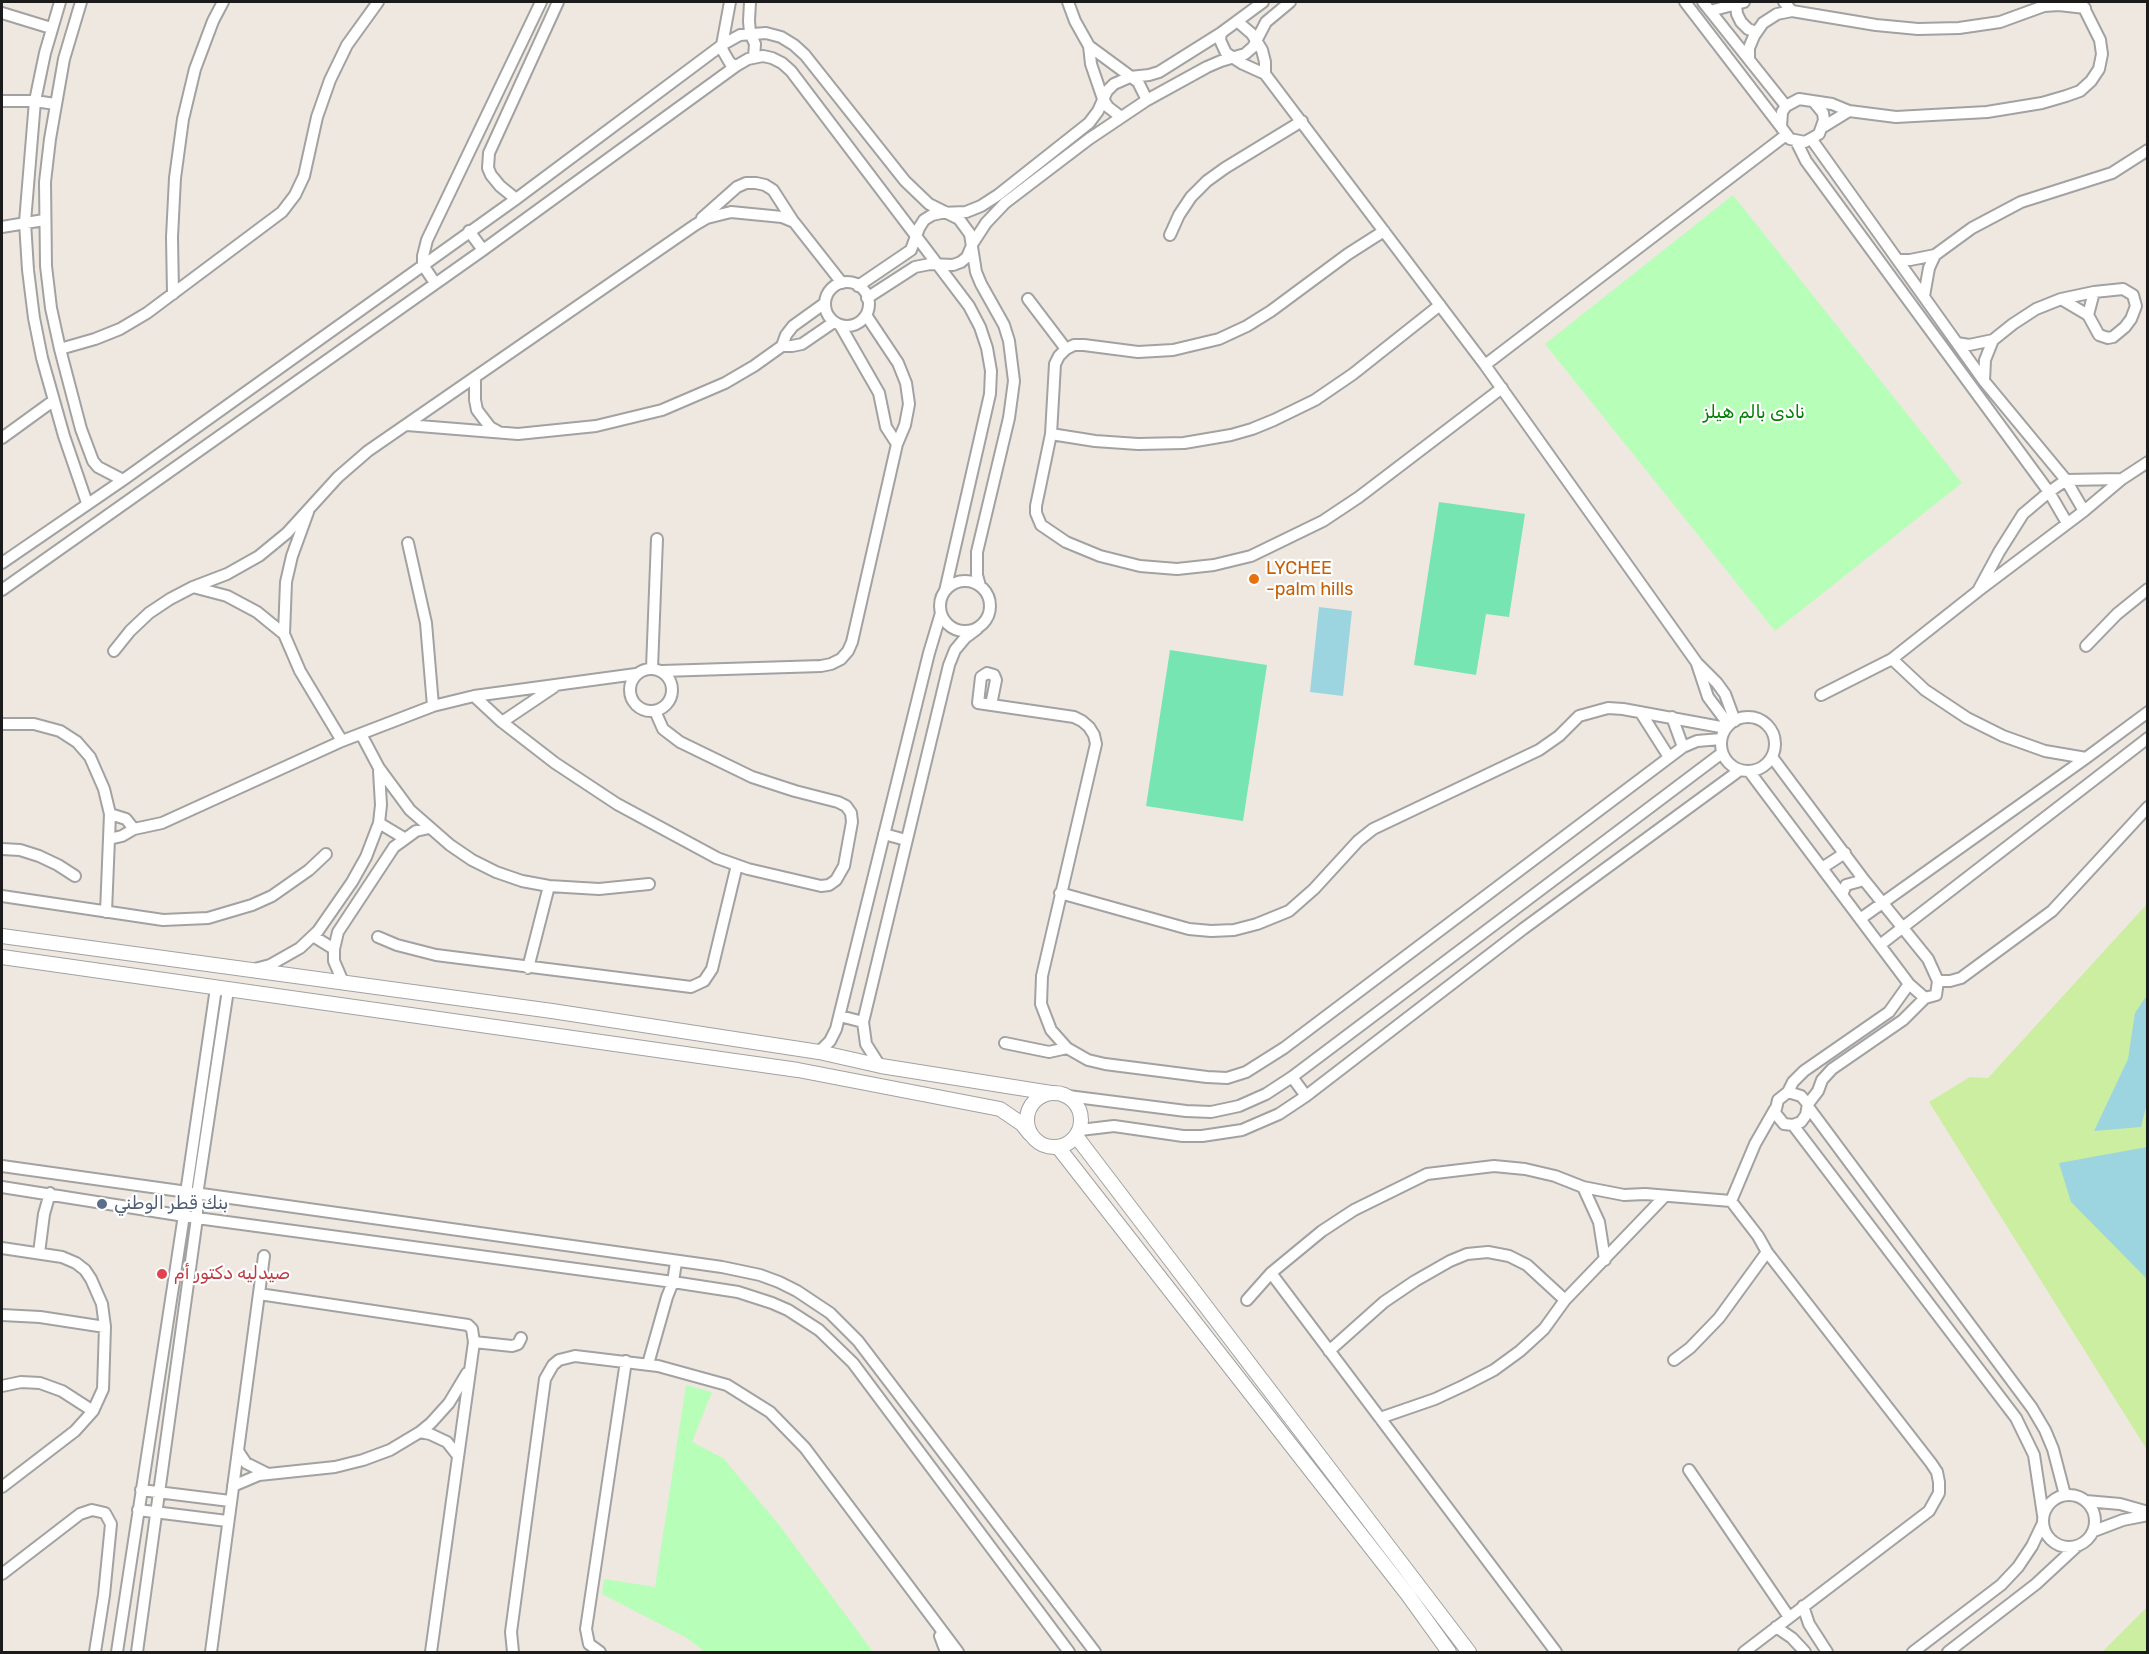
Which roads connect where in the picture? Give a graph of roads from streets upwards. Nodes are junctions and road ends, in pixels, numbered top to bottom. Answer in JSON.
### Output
{"nodes":[{"id":1,"x":60,"y":2,"type":"edge"},
{"id":2,"x":81,"y":2,"type":"edge"},
{"id":3,"x":223,"y":2,"type":"edge"},
{"id":4,"x":378,"y":2,"type":"edge"},
{"id":5,"x":541,"y":2,"type":"edge"},
{"id":6,"x":558,"y":2,"type":"edge"},
{"id":7,"x":730,"y":2,"type":"edge"},
{"id":8,"x":750,"y":2,"type":"edge"},
{"id":9,"x":1068,"y":2,"type":"edge"},
{"id":10,"x":1263,"y":2,"type":"edge"},
{"id":11,"x":1290,"y":2,"type":"edge"},
{"id":12,"x":1685,"y":2,"type":"edge"},
{"id":13,"x":1703,"y":2,"type":"edge"},
{"id":14,"x":1784,"y":2,"type":"edge"},
{"id":15,"x":1740,"y":3,"type":"edge"},
{"id":16,"x":2047,"y":4,"type":"edge"},
{"id":17,"x":2083,"y":5,"type":"edge"},
{"id":18,"x":1710,"y":11,"type":"junction"},
{"id":19,"x":1792,"y":11,"type":"junction"},
{"id":20,"x":2,"y":12,"type":"edge"},
{"id":21,"x":1237,"y":21,"type":"junction"},
{"id":22,"x":51,"y":28,"type":"junction"},
{"id":23,"x":1756,"y":32,"type":"junction"},
{"id":24,"x":750,"y":33,"type":"junction"},
{"id":25,"x":1221,"y":33,"type":"junction"},
{"id":26,"x":1256,"y":39,"type":"junction"},
{"id":27,"x":722,"y":45,"type":"junction"},
{"id":28,"x":1089,"y":46,"type":"junction"},
{"id":29,"x":754,"y":57,"type":"junction"},
{"id":30,"x":1232,"y":58,"type":"junction"},
{"id":31,"x":1749,"y":59,"type":"junction"},
{"id":32,"x":736,"y":66,"type":"junction"},
{"id":33,"x":1265,"y":74,"type":"junction"},
{"id":34,"x":1130,"y":77,"type":"junction"},
{"id":35,"x":1103,"y":99,"type":"junction"},
{"id":36,"x":1147,"y":100,"type":"junction"},
{"id":37,"x":2,"y":101,"type":"edge"},
{"id":38,"x":35,"y":101,"type":"junction"},
{"id":39,"x":1814,"y":102,"type":"junction"},
{"id":40,"x":55,"y":104,"type":"junction"},
{"id":41,"x":1786,"y":106,"type":"junction"},
{"id":42,"x":1849,"y":111,"type":"junction"},
{"id":43,"x":1121,"y":117,"type":"junction"},
{"id":44,"x":1302,"y":121,"type":"junction"},
{"id":45,"x":484,"y":124,"type":"junction"},
{"id":46,"x":1823,"y":127,"type":"junction"},
{"id":47,"x":498,"y":130,"type":"junction"},
{"id":48,"x":1784,"y":131,"type":"junction"},
{"id":49,"x":1812,"y":140,"type":"junction"},
{"id":50,"x":1796,"y":141,"type":"junction"},
{"id":51,"x":473,"y":146,"type":"junction"},
{"id":52,"x":2148,"y":150,"type":"edge"},
{"id":53,"x":489,"y":153,"type":"junction"},
{"id":54,"x":516,"y":199,"type":"junction"},
{"id":55,"x":950,"y":213,"type":"junction"},
{"id":56,"x":44,"y":220,"type":"junction"},
{"id":57,"x":25,"y":222,"type":"junction"},
{"id":58,"x":794,"y":222,"type":"junction"},
{"id":59,"x":695,"y":225,"type":"junction"},
{"id":60,"x":2,"y":227,"type":"edge"},
{"id":61,"x":469,"y":231,"type":"junction"},
{"id":62,"x":1384,"y":231,"type":"junction"},
{"id":63,"x":1170,"y":235,"type":"dead end"},
{"id":64,"x":916,"y":236,"type":"junction"},
{"id":65,"x":973,"y":243,"type":"junction"},
{"id":66,"x":483,"y":250,"type":"junction"},
{"id":67,"x":1935,"y":255,"type":"junction"},
{"id":68,"x":1898,"y":260,"type":"junction"},
{"id":69,"x":938,"y":264,"type":"junction"},
{"id":70,"x":423,"y":265,"type":"junction"},
{"id":71,"x":881,"y":271,"type":"junction"},
{"id":72,"x":435,"y":283,"type":"junction"},
{"id":73,"x":842,"y":283,"type":"junction"},
{"id":74,"x":890,"y":283,"type":"junction"},
{"id":75,"x":858,"y":286,"type":"junction"},
{"id":76,"x":2094,"y":292,"type":"junction"},
{"id":77,"x":173,"y":294,"type":"junction"},
{"id":78,"x":1924,"y":296,"type":"junction"},
{"id":79,"x":867,"y":298,"type":"junction"},
{"id":80,"x":1028,"y":299,"type":"dead end"},
{"id":81,"x":2061,"y":299,"type":"junction"},
{"id":82,"x":825,"y":303,"type":"junction"},
{"id":83,"x":1440,"y":305,"type":"junction"},
{"id":84,"x":866,"y":315,"type":"junction"},
{"id":85,"x":2088,"y":315,"type":"junction"},
{"id":86,"x":837,"y":324,"type":"junction"},
{"id":87,"x":1993,"y":340,"type":"junction"},
{"id":88,"x":1957,"y":343,"type":"junction"},
{"id":89,"x":782,"y":346,"type":"junction"},
{"id":90,"x":60,"y":349,"type":"junction"},
{"id":91,"x":1066,"y":349,"type":"junction"},
{"id":92,"x":1485,"y":364,"type":"junction"},
{"id":93,"x":475,"y":378,"type":"junction"},
{"id":94,"x":1984,"y":381,"type":"junction"},
{"id":95,"x":1502,"y":388,"type":"junction"},
{"id":96,"x":53,"y":401,"type":"junction"},
{"id":97,"x":407,"y":425,"type":"junction"},
{"id":98,"x":81,"y":429,"type":"junction"},
{"id":99,"x":499,"y":433,"type":"junction"},
{"id":100,"x":1051,"y":434,"type":"junction"},
{"id":101,"x":64,"y":436,"type":"junction"},
{"id":102,"x":2,"y":438,"type":"edge"},
{"id":103,"x":897,"y":444,"type":"junction"},
{"id":104,"x":2148,"y":462,"type":"edge"},
{"id":105,"x":2122,"y":479,"type":"junction"},
{"id":106,"x":123,"y":480,"type":"junction"},
{"id":107,"x":2066,"y":480,"type":"junction"},
{"id":108,"x":2049,"y":492,"type":"junction"},
{"id":109,"x":87,"y":503,"type":"junction"},
{"id":110,"x":310,"y":506,"type":"junction"},
{"id":111,"x":2084,"y":512,"type":"junction"},
{"id":112,"x":2067,"y":523,"type":"junction"},
{"id":113,"x":657,"y":539,"type":"dead end"},
{"id":114,"x":408,"y":543,"type":"dead end"},
{"id":115,"x":2,"y":563,"type":"edge"},
{"id":116,"x":980,"y":586,"type":"junction"},
{"id":117,"x":193,"y":587,"type":"junction"},
{"id":118,"x":2148,"y":589,"type":"edge"},
{"id":119,"x":2,"y":590,"type":"edge"},
{"id":120,"x":945,"y":591,"type":"junction"},
{"id":121,"x":1978,"y":591,"type":"junction"},
{"id":122,"x":941,"y":613,"type":"junction"},
{"id":123,"x":977,"y":629,"type":"junction"},
{"id":124,"x":284,"y":634,"type":"junction"},
{"id":125,"x":2086,"y":646,"type":"dead end"},
{"id":126,"x":114,"y":651,"type":"dead end"},
{"id":127,"x":1892,"y":659,"type":"junction"},
{"id":128,"x":1697,"y":663,"type":"junction"},
{"id":129,"x":657,"y":670,"type":"junction"},
{"id":130,"x":636,"y":674,"type":"junction"},
{"id":131,"x":559,"y":684,"type":"junction"},
{"id":132,"x":1821,"y":695,"type":"dead end"},
{"id":133,"x":474,"y":696,"type":"junction"},
{"id":134,"x":991,"y":705,"type":"dead end"},
{"id":135,"x":433,"y":706,"type":"junction"},
{"id":136,"x":655,"y":711,"type":"junction"},
{"id":137,"x":1641,"y":712,"type":"junction"},
{"id":138,"x":2148,"y":712,"type":"edge"},
{"id":139,"x":1672,"y":717,"type":"junction"},
{"id":140,"x":502,"y":722,"type":"junction"},
{"id":141,"x":2,"y":724,"type":"edge"},
{"id":142,"x":1730,"y":725,"type":"junction"},
{"id":143,"x":361,"y":734,"type":"junction"},
{"id":144,"x":2148,"y":738,"type":"edge"},
{"id":145,"x":1721,"y":739,"type":"junction"},
{"id":146,"x":342,"y":741,"type":"junction"},
{"id":147,"x":1683,"y":747,"type":"junction"},
{"id":148,"x":1722,"y":753,"type":"junction"},
{"id":149,"x":1669,"y":757,"type":"junction"},
{"id":150,"x":1772,"y":757,"type":"junction"},
{"id":151,"x":2086,"y":758,"type":"junction"},
{"id":152,"x":379,"y":768,"type":"junction"},
{"id":153,"x":1745,"y":770,"type":"junction"},
{"id":154,"x":2148,"y":807,"type":"edge"},
{"id":155,"x":110,"y":814,"type":"junction"},
{"id":156,"x":379,"y":823,"type":"junction"},
{"id":157,"x":429,"y":828,"type":"junction"},
{"id":158,"x":134,"y":829,"type":"junction"},
{"id":159,"x":884,"y":834,"type":"junction"},
{"id":160,"x":404,"y":838,"type":"junction"},
{"id":161,"x":109,"y":839,"type":"junction"},
{"id":162,"x":906,"y":840,"type":"junction"},
{"id":163,"x":2,"y":849,"type":"edge"},
{"id":164,"x":1845,"y":853,"type":"junction"},
{"id":165,"x":326,"y":854,"type":"dead end"},
{"id":166,"x":737,"y":865,"type":"junction"},
{"id":167,"x":1822,"y":868,"type":"junction"},
{"id":168,"x":75,"y":876,"type":"dead end"},
{"id":169,"x":1864,"y":880,"type":"junction"},
{"id":170,"x":649,"y":884,"type":"dead end"},
{"id":171,"x":549,"y":886,"type":"junction"},
{"id":172,"x":1060,"y":893,"type":"junction"},
{"id":173,"x":1842,"y":895,"type":"junction"},
{"id":174,"x":2,"y":896,"type":"edge"},
{"id":175,"x":339,"y":901,"type":"junction"},
{"id":176,"x":1883,"y":904,"type":"junction"},
{"id":177,"x":352,"y":910,"type":"junction"},
{"id":178,"x":106,"y":912,"type":"junction"},
{"id":179,"x":330,"y":915,"type":"junction"},
{"id":180,"x":1860,"y":919,"type":"junction"},
{"id":181,"x":343,"y":924,"type":"junction"},
{"id":182,"x":1904,"y":928,"type":"junction"},
{"id":183,"x":2,"y":936,"type":"edge"},
{"id":184,"x":313,"y":936,"type":"junction"},
{"id":185,"x":378,"y":937,"type":"dead end"},
{"id":186,"x":1880,"y":945,"type":"junction"},
{"id":187,"x":334,"y":949,"type":"junction"},
{"id":188,"x":2,"y":957,"type":"edge"},
{"id":189,"x":528,"y":968,"type":"junction"},
{"id":190,"x":253,"y":969,"type":"junction"},
{"id":191,"x":1938,"y":981,"type":"junction"},
{"id":192,"x":343,"y":982,"type":"junction"},
{"id":193,"x":1909,"y":984,"type":"junction"},
{"id":194,"x":222,"y":989,"type":"junction"},
{"id":195,"x":398,"y":990,"type":"junction"},
{"id":196,"x":1925,"y":998,"type":"junction"},
{"id":197,"x":395,"y":1014,"type":"junction"},
{"id":198,"x":840,"y":1016,"type":"junction"},
{"id":199,"x":862,"y":1022,"type":"junction"},
{"id":200,"x":1005,"y":1043,"type":"dead end"},
{"id":201,"x":1067,"y":1048,"type":"junction"},
{"id":202,"x":819,"y":1052,"type":"junction"},
{"id":203,"x":880,"y":1066,"type":"junction"},
{"id":204,"x":1292,"y":1077,"type":"junction"},
{"id":205,"x":1788,"y":1092,"type":"junction"},
{"id":206,"x":1050,"y":1093,"type":"junction"},
{"id":207,"x":1068,"y":1096,"type":"junction"},
{"id":208,"x":1306,"y":1096,"type":"junction"},
{"id":209,"x":1808,"y":1106,"type":"junction"},
{"id":210,"x":1774,"y":1109,"type":"junction"},
{"id":211,"x":1793,"y":1125,"type":"junction"},
{"id":212,"x":1078,"y":1133,"type":"junction"},
{"id":213,"x":1030,"y":1134,"type":"junction"},
{"id":214,"x":1058,"y":1147,"type":"junction"},
{"id":215,"x":2,"y":1166,"type":"edge"},
{"id":216,"x":2,"y":1186,"type":"edge"},
{"id":217,"x":1583,"y":1187,"type":"junction"},
{"id":218,"x":50,"y":1193,"type":"junction"},
{"id":219,"x":186,"y":1193,"type":"junction"},
{"id":220,"x":197,"y":1195,"type":"junction"},
{"id":221,"x":1665,"y":1196,"type":"junction"},
{"id":222,"x":1731,"y":1201,"type":"junction"},
{"id":223,"x":184,"y":1215,"type":"junction"},
{"id":224,"x":197,"y":1218,"type":"junction"},
{"id":225,"x":2,"y":1248,"type":"edge"},
{"id":226,"x":1767,"y":1252,"type":"junction"},
{"id":227,"x":39,"y":1253,"type":"junction"},
{"id":228,"x":264,"y":1256,"type":"dead end"},
{"id":229,"x":1605,"y":1260,"type":"junction"},
{"id":230,"x":676,"y":1262,"type":"junction"},
{"id":231,"x":1271,"y":1273,"type":"junction"},
{"id":232,"x":673,"y":1282,"type":"junction"},
{"id":233,"x":259,"y":1294,"type":"junction"},
{"id":234,"x":1247,"y":1300,"type":"dead end"},
{"id":235,"x":1565,"y":1300,"type":"junction"},
{"id":236,"x":2,"y":1315,"type":"edge"},
{"id":237,"x":105,"y":1327,"type":"junction"},
{"id":238,"x":521,"y":1338,"type":"dead end"},
{"id":239,"x":474,"y":1342,"type":"junction"},
{"id":240,"x":1329,"y":1351,"type":"junction"},
{"id":241,"x":1674,"y":1360,"type":"dead end"},
{"id":242,"x":626,"y":1361,"type":"junction"},
{"id":243,"x":648,"y":1364,"type":"junction"},
{"id":244,"x":471,"y":1367,"type":"junction"},
{"id":245,"x":2,"y":1386,"type":"edge"},
{"id":246,"x":93,"y":1411,"type":"junction"},
{"id":247,"x":1380,"y":1418,"type":"junction"},
{"id":248,"x":420,"y":1432,"type":"junction"},
{"id":249,"x":238,"y":1451,"type":"junction"},
{"id":250,"x":458,"y":1456,"type":"junction"},
{"id":251,"x":1689,"y":1470,"type":"dead end"},
{"id":252,"x":266,"y":1473,"type":"junction"},
{"id":253,"x":233,"y":1486,"type":"junction"},
{"id":254,"x":2,"y":1487,"type":"edge"},
{"id":255,"x":141,"y":1490,"type":"junction"},
{"id":256,"x":159,"y":1492,"type":"junction"},
{"id":257,"x":2065,"y":1495,"type":"junction"},
{"id":258,"x":2086,"y":1501,"type":"junction"},
{"id":259,"x":230,"y":1502,"type":"junction"},
{"id":260,"x":138,"y":1510,"type":"junction"},
{"id":261,"x":157,"y":1512,"type":"junction"},
{"id":262,"x":2148,"y":1513,"type":"edge"},
{"id":263,"x":2043,"y":1519,"type":"junction"},
{"id":264,"x":227,"y":1521,"type":"junction"},
{"id":265,"x":2094,"y":1531,"type":"junction"},
{"id":266,"x":2077,"y":1546,"type":"junction"},
{"id":267,"x":2,"y":1574,"type":"edge"},
{"id":268,"x":1420,"y":1586,"type":"junction"},
{"id":269,"x":1408,"y":1595,"type":"junction"},
{"id":270,"x":1803,"y":1606,"type":"junction"},
{"id":271,"x":1789,"y":1617,"type":"junction"},
{"id":272,"x":936,"y":1624,"type":"junction"},
{"id":273,"x":1776,"y":1627,"type":"junction"},
{"id":274,"x":1813,"y":1632,"type":"junction"},
{"id":275,"x":1802,"y":1649,"type":"edge"},
{"id":276,"x":94,"y":1653,"type":"edge"},
{"id":277,"x":117,"y":1653,"type":"edge"},
{"id":278,"x":137,"y":1653,"type":"edge"},
{"id":279,"x":211,"y":1653,"type":"edge"},
{"id":280,"x":430,"y":1653,"type":"edge"},
{"id":281,"x":513,"y":1653,"type":"edge"},
{"id":282,"x":600,"y":1653,"type":"edge"},
{"id":283,"x":946,"y":1653,"type":"edge"},
{"id":284,"x":958,"y":1653,"type":"edge"},
{"id":285,"x":1069,"y":1653,"type":"edge"},
{"id":286,"x":1095,"y":1653,"type":"edge"},
{"id":287,"x":1449,"y":1653,"type":"edge"},
{"id":288,"x":1469,"y":1653,"type":"edge"},
{"id":289,"x":1556,"y":1653,"type":"edge"},
{"id":290,"x":1744,"y":1653,"type":"edge"},
{"id":291,"x":1827,"y":1653,"type":"edge"},
{"id":292,"x":1913,"y":1653,"type":"edge"},
{"id":293,"x":1948,"y":1653,"type":"edge"}],
"edges":[{"from":1,"to":22,"type":"street"},
{"from":2,"to":40,"type":"street"},
{"from":3,"to":77,"type":"street"},
{"from":4,"to":77,"type":"street"},
{"from":5,"to":45,"type":"street"},
{"from":6,"to":47,"type":"street"},
{"from":7,"to":27,"type":"street"},
{"from":8,"to":24,"type":"street"},
{"from":9,"to":28,"type":"street"},
{"from":10,"to":21,"type":"street"},
{"from":11,"to":26,"type":"street"},
{"from":12,"to":48,"type":"street"},
{"from":13,"to":18,"type":"street"},
{"from":14,"to":19,"type":"street"},
{"from":15,"to":18,"type":"street"},
{"from":15,"to":23,"type":"street"},
{"from":16,"to":17,"type":"street"},
{"from":16,"to":19,"type":"street"},
{"from":17,"to":42,"type":"street"},
{"from":18,"to":31,"type":"street"},
{"from":19,"to":23,"type":"street"},
{"from":20,"to":22,"type":"street"},
{"from":21,"to":25,"type":"street"},
{"from":21,"to":26,"type":"street"},
{"from":22,"to":38,"type":"street"},
{"from":23,"to":31,"type":"street"},
{"from":24,"to":27,"type":"street"},
{"from":24,"to":29,"type":"street"},
{"from":24,"to":55,"type":"street"},
{"from":25,"to":30,"type":"street"},
{"from":25,"to":34,"type":"street"},
{"from":26,"to":30,"type":"street"},
{"from":26,"to":33,"type":"street"},
{"from":27,"to":32,"type":"street"},
{"from":27,"to":54,"type":"street"},
{"from":28,"to":34,"type":"street"},
{"from":28,"to":35,"type":"street"},
{"from":29,"to":32,"type":"street"},
{"from":29,"to":64,"type":"street"},
{"from":30,"to":33,"type":"street"},
{"from":30,"to":36,"type":"street"},
{"from":31,"to":41,"type":"street"},
{"from":32,"to":66,"type":"street"},
{"from":33,"to":44,"type":"street"},
{"from":34,"to":35,"type":"street"},
{"from":34,"to":36,"type":"street"},
{"from":35,"to":43,"type":"street"},
{"from":35,"to":55,"type":"street"},
{"from":36,"to":43,"type":"street"},
{"from":37,"to":38,"type":"street"},
{"from":38,"to":40,"type":"street"},
{"from":38,"to":57,"type":"street"},
{"from":39,"to":41,"type":"street"},
{"from":39,"to":42,"type":"street"},
{"from":39,"to":46,"type":"street"},
{"from":40,"to":56,"type":"street"},
{"from":41,"to":48,"type":"street"},
{"from":42,"to":46,"type":"street"},
{"from":43,"to":65,"type":"street"},
{"from":44,"to":62,"type":"street"},
{"from":44,"to":63,"type":"street"},
{"from":45,"to":47,"type":"street"},
{"from":45,"to":51,"type":"street"},
{"from":46,"to":49,"type":"street"},
{"from":47,"to":53,"type":"street"},
{"from":48,"to":50,"type":"street"},
{"from":48,"to":92,"type":"street"},
{"from":49,"to":50,"type":"street"},
{"from":49,"to":68,"type":"street"},
{"from":50,"to":108,"type":"street"},
{"from":51,"to":53,"type":"street"},
{"from":51,"to":70,"type":"street"},
{"from":52,"to":67,"type":"street"},
{"from":53,"to":54,"type":"street"},
{"from":54,"to":61,"type":"street"},
{"from":55,"to":64,"type":"street"},
{"from":55,"to":65,"type":"street"},
{"from":56,"to":57,"type":"street"},
{"from":56,"to":90,"type":"street"},
{"from":57,"to":60,"type":"street"},
{"from":57,"to":96,"type":"street"},
{"from":58,"to":59,"type":"street"},
{"from":58,"to":59,"type":"street"},
{"from":58,"to":73,"type":"street"},
{"from":59,"to":93,"type":"street"},
{"from":61,"to":66,"type":"street"},
{"from":61,"to":70,"type":"street"},
{"from":62,"to":83,"type":"street"},
{"from":62,"to":91,"type":"street"},
{"from":64,"to":69,"type":"street"},
{"from":64,"to":71,"type":"street"},
{"from":65,"to":69,"type":"street"},
{"from":65,"to":116,"type":"street"},
{"from":66,"to":72,"type":"street"},
{"from":67,"to":68,"type":"street"},
{"from":67,"to":78,"type":"street"},
{"from":68,"to":78,"type":"street"},
{"from":69,"to":74,"type":"street"},
{"from":69,"to":120,"type":"street"},
{"from":70,"to":72,"type":"street"},
{"from":70,"to":106,"type":"street"},
{"from":71,"to":74,"type":"street"},
{"from":71,"to":75,"type":"street"},
{"from":72,"to":119,"type":"street"},
{"from":73,"to":75,"type":"street"},
{"from":73,"to":82,"type":"street"},
{"from":74,"to":79,"type":"street"},
{"from":75,"to":79,"type":"street"},
{"from":76,"to":81,"type":"street"},
{"from":76,"to":85,"type":"street"},
{"from":76,"to":85,"type":"street"},
{"from":77,"to":90,"type":"street"},
{"from":78,"to":88,"type":"street"},
{"from":79,"to":84,"type":"street"},
{"from":80,"to":91,"type":"street"},
{"from":81,"to":85,"type":"street"},
{"from":81,"to":87,"type":"street"},
{"from":82,"to":86,"type":"street"},
{"from":82,"to":89,"type":"street"},
{"from":83,"to":92,"type":"street"},
{"from":83,"to":100,"type":"street"},
{"from":84,"to":86,"type":"street"},
{"from":84,"to":103,"type":"street"},
{"from":86,"to":89,"type":"street"},
{"from":86,"to":103,"type":"street"},
{"from":87,"to":88,"type":"street"},
{"from":87,"to":94,"type":"street"},
{"from":88,"to":94,"type":"street"},
{"from":89,"to":99,"type":"street"},
{"from":90,"to":98,"type":"street"},
{"from":91,"to":100,"type":"street"},
{"from":92,"to":95,"type":"street"},
{"from":93,"to":97,"type":"street"},
{"from":93,"to":99,"type":"street"},
{"from":94,"to":107,"type":"street"},
{"from":95,"to":100,"type":"street"},
{"from":95,"to":128,"type":"street"},
{"from":96,"to":101,"type":"street"},
{"from":96,"to":102,"type":"street"},
{"from":97,"to":99,"type":"street"},
{"from":97,"to":110,"type":"street"},
{"from":98,"to":101,"type":"street"},
{"from":98,"to":106,"type":"street"},
{"from":101,"to":109,"type":"street"},
{"from":103,"to":129,"type":"street"},
{"from":104,"to":105,"type":"street"},
{"from":105,"to":107,"type":"street"},
{"from":105,"to":111,"type":"street"},
{"from":106,"to":109,"type":"street"},
{"from":107,"to":108,"type":"street"},
{"from":107,"to":111,"type":"street"},
{"from":108,"to":112,"type":"street"},
{"from":108,"to":121,"type":"street"},
{"from":109,"to":115,"type":"street"},
{"from":110,"to":117,"type":"street"},
{"from":110,"to":124,"type":"street"},
{"from":111,"to":112,"type":"street"},
{"from":112,"to":121,"type":"street"},
{"from":113,"to":129,"type":"street"},
{"from":114,"to":135,"type":"street"},
{"from":116,"to":120,"type":"street"},
{"from":116,"to":123,"type":"street"},
{"from":117,"to":124,"type":"street"},
{"from":117,"to":126,"type":"street"},
{"from":118,"to":125,"type":"street"},
{"from":120,"to":122,"type":"street"},
{"from":121,"to":127,"type":"street"},
{"from":122,"to":123,"type":"street"},
{"from":122,"to":159,"type":"street"},
{"from":123,"to":162,"type":"street"},
{"from":124,"to":146,"type":"street"},
{"from":127,"to":132,"type":"street"},
{"from":127,"to":151,"type":"street"},
{"from":128,"to":142,"type":"street"},
{"from":128,"to":142,"type":"street"},
{"from":129,"to":130,"type":"street"},
{"from":129,"to":136,"type":"street"},
{"from":130,"to":131,"type":"street"},
{"from":130,"to":136,"type":"street"},
{"from":131,"to":133,"type":"street"},
{"from":131,"to":140,"type":"street"},
{"from":133,"to":135,"type":"street"},
{"from":133,"to":140,"type":"street"},
{"from":134,"to":172,"type":"street"},
{"from":135,"to":143,"type":"street"},
{"from":136,"to":166,"type":"street"},
{"from":137,"to":139,"type":"street"},
{"from":137,"to":149,"type":"street"},
{"from":137,"to":172,"type":"street"},
{"from":138,"to":151,"type":"street"},
{"from":139,"to":142,"type":"street"},
{"from":139,"to":147,"type":"street"},
{"from":140,"to":166,"type":"street"},
{"from":141,"to":155,"type":"street"},
{"from":142,"to":145,"type":"street"},
{"from":142,"to":150,"type":"street"},
{"from":143,"to":146,"type":"street"},
{"from":143,"to":152,"type":"street"},
{"from":144,"to":182,"type":"street"},
{"from":145,"to":147,"type":"street"},
{"from":145,"to":148,"type":"street"},
{"from":146,"to":158,"type":"street"},
{"from":147,"to":149,"type":"street"},
{"from":148,"to":153,"type":"street"},
{"from":148,"to":204,"type":"street"},
{"from":149,"to":201,"type":"street"},
{"from":150,"to":153,"type":"street"},
{"from":150,"to":164,"type":"street"},
{"from":151,"to":176,"type":"street"},
{"from":152,"to":156,"type":"street"},
{"from":152,"to":157,"type":"street"},
{"from":153,"to":167,"type":"street"},
{"from":153,"to":208,"type":"street"},
{"from":154,"to":191,"type":"street"},
{"from":155,"to":158,"type":"street"},
{"from":155,"to":161,"type":"street"},
{"from":156,"to":160,"type":"street"},
{"from":156,"to":175,"type":"street"},
{"from":157,"to":160,"type":"street"},
{"from":157,"to":171,"type":"street"},
{"from":158,"to":161,"type":"street"},
{"from":159,"to":162,"type":"street"},
{"from":159,"to":198,"type":"street"},
{"from":160,"to":177,"type":"street"},
{"from":161,"to":178,"type":"street"},
{"from":162,"to":199,"type":"street"},
{"from":163,"to":168,"type":"street"},
{"from":164,"to":167,"type":"street"},
{"from":164,"to":169,"type":"street"},
{"from":165,"to":178,"type":"street"},
{"from":166,"to":189,"type":"street"},
{"from":167,"to":173,"type":"street"},
{"from":169,"to":173,"type":"street"},
{"from":169,"to":176,"type":"street"},
{"from":170,"to":171,"type":"street"},
{"from":171,"to":189,"type":"street"},
{"from":172,"to":201,"type":"street"},
{"from":173,"to":180,"type":"street"},
{"from":174,"to":178,"type":"street"},
{"from":175,"to":177,"type":"street"},
{"from":175,"to":179,"type":"street"},
{"from":176,"to":180,"type":"street"},
{"from":176,"to":182,"type":"street"},
{"from":177,"to":181,"type":"street"},
{"from":179,"to":181,"type":"street"},
{"from":179,"to":184,"type":"street"},
{"from":180,"to":186,"type":"street"},
{"from":181,"to":187,"type":"street"},
{"from":182,"to":186,"type":"street"},
{"from":182,"to":191,"type":"street"},
{"from":183,"to":190,"type":"street"},
{"from":184,"to":187,"type":"street"},
{"from":184,"to":190,"type":"street"},
{"from":185,"to":189,"type":"street"},
{"from":186,"to":193,"type":"street"},
{"from":187,"to":192,"type":"street"},
{"from":188,"to":194,"type":"street"},
{"from":190,"to":192,"type":"street"},
{"from":191,"to":196,"type":"street"},
{"from":192,"to":195,"type":"street"},
{"from":193,"to":196,"type":"street"},
{"from":193,"to":205,"type":"street"},
{"from":194,"to":197,"type":"street"},
{"from":194,"to":219,"type":"street"},
{"from":194,"to":220,"type":"street"},
{"from":195,"to":197,"type":"street"},
{"from":195,"to":202,"type":"street"},
{"from":196,"to":209,"type":"street"},
{"from":197,"to":213,"type":"street"},
{"from":198,"to":199,"type":"street"},
{"from":198,"to":202,"type":"street"},
{"from":199,"to":203,"type":"street"},
{"from":200,"to":201,"type":"street"},
{"from":202,"to":203,"type":"street"},
{"from":203,"to":206,"type":"street"},
{"from":204,"to":207,"type":"street"},
{"from":204,"to":208,"type":"street"},
{"from":205,"to":209,"type":"street"},
{"from":205,"to":210,"type":"street"},
{"from":206,"to":207,"type":"street"},
{"from":206,"to":213,"type":"street"},
{"from":207,"to":212,"type":"street"},
{"from":208,"to":212,"type":"street"},
{"from":209,"to":211,"type":"street"},
{"from":209,"to":257,"type":"street"},
{"from":210,"to":211,"type":"street"},
{"from":210,"to":222,"type":"street"},
{"from":211,"to":263,"type":"street"},
{"from":212,"to":214,"type":"street"},
{"from":212,"to":268,"type":"street"},
{"from":213,"to":214,"type":"street"},
{"from":214,"to":269,"type":"street"},
{"from":215,"to":219,"type":"street"},
{"from":216,"to":218,"type":"street"},
{"from":217,"to":221,"type":"street"},
{"from":217,"to":229,"type":"street"},
{"from":217,"to":231,"type":"street"},
{"from":218,"to":223,"type":"street"},
{"from":218,"to":227,"type":"street"},
{"from":219,"to":220,"type":"street"},
{"from":219,"to":223,"type":"street"},
{"from":220,"to":224,"type":"street"},
{"from":220,"to":230,"type":"street"},
{"from":221,"to":222,"type":"street"},
{"from":221,"to":229,"type":"street"},
{"from":222,"to":226,"type":"street"},
{"from":223,"to":224,"type":"street"},
{"from":223,"to":255,"type":"street"},
{"from":224,"to":232,"type":"street"},
{"from":224,"to":256,"type":"street"},
{"from":225,"to":227,"type":"street"},
{"from":226,"to":241,"type":"street"},
{"from":226,"to":270,"type":"street"},
{"from":227,"to":237,"type":"street"},
{"from":228,"to":233,"type":"street"},
{"from":229,"to":235,"type":"street"},
{"from":230,"to":232,"type":"street"},
{"from":230,"to":286,"type":"street"},
{"from":231,"to":234,"type":"street"},
{"from":231,"to":240,"type":"street"},
{"from":232,"to":243,"type":"street"},
{"from":232,"to":285,"type":"street"},
{"from":233,"to":239,"type":"street"},
{"from":233,"to":249,"type":"street"},
{"from":235,"to":240,"type":"street"},
{"from":235,"to":247,"type":"street"},
{"from":236,"to":237,"type":"street"},
{"from":237,"to":246,"type":"street"},
{"from":238,"to":239,"type":"street"},
{"from":239,"to":244,"type":"street"},
{"from":240,"to":247,"type":"street"},
{"from":242,"to":243,"type":"street"},
{"from":242,"to":281,"type":"street"},
{"from":242,"to":282,"type":"street"},
{"from":243,"to":272,"type":"street"},
{"from":244,"to":248,"type":"street"},
{"from":244,"to":250,"type":"street"},
{"from":245,"to":246,"type":"street"},
{"from":246,"to":254,"type":"street"},
{"from":247,"to":289,"type":"street"},
{"from":248,"to":250,"type":"street"},
{"from":248,"to":252,"type":"street"},
{"from":249,"to":252,"type":"street"},
{"from":249,"to":253,"type":"street"},
{"from":250,"to":280,"type":"street"},
{"from":251,"to":271,"type":"street"},
{"from":252,"to":253,"type":"street"},
{"from":253,"to":259,"type":"street"},
{"from":255,"to":256,"type":"street"},
{"from":255,"to":260,"type":"street"},
{"from":256,"to":259,"type":"street"},
{"from":256,"to":261,"type":"street"},
{"from":257,"to":258,"type":"street"},
{"from":257,"to":263,"type":"street"},
{"from":258,"to":262,"type":"street"},
{"from":258,"to":265,"type":"street"},
{"from":259,"to":264,"type":"street"},
{"from":260,"to":261,"type":"street"},
{"from":260,"to":277,"type":"street"},
{"from":261,"to":264,"type":"street"},
{"from":261,"to":278,"type":"street"},
{"from":262,"to":265,"type":"street"},
{"from":263,"to":266,"type":"street"},
{"from":263,"to":292,"type":"street"},
{"from":264,"to":279,"type":"street"},
{"from":265,"to":266,"type":"street"},
{"from":266,"to":293,"type":"street"},
{"from":267,"to":276,"type":"street"},
{"from":268,"to":269,"type":"street"},
{"from":268,"to":288,"type":"street"},
{"from":269,"to":287,"type":"street"},
{"from":270,"to":271,"type":"street"},
{"from":270,"to":274,"type":"street"},
{"from":271,"to":273,"type":"street"},
{"from":272,"to":283,"type":"street"},
{"from":272,"to":284,"type":"street"},
{"from":273,"to":275,"type":"street"},
{"from":273,"to":290,"type":"street"},
{"from":274,"to":275,"type":"street"},
{"from":274,"to":291,"type":"street"}]}
